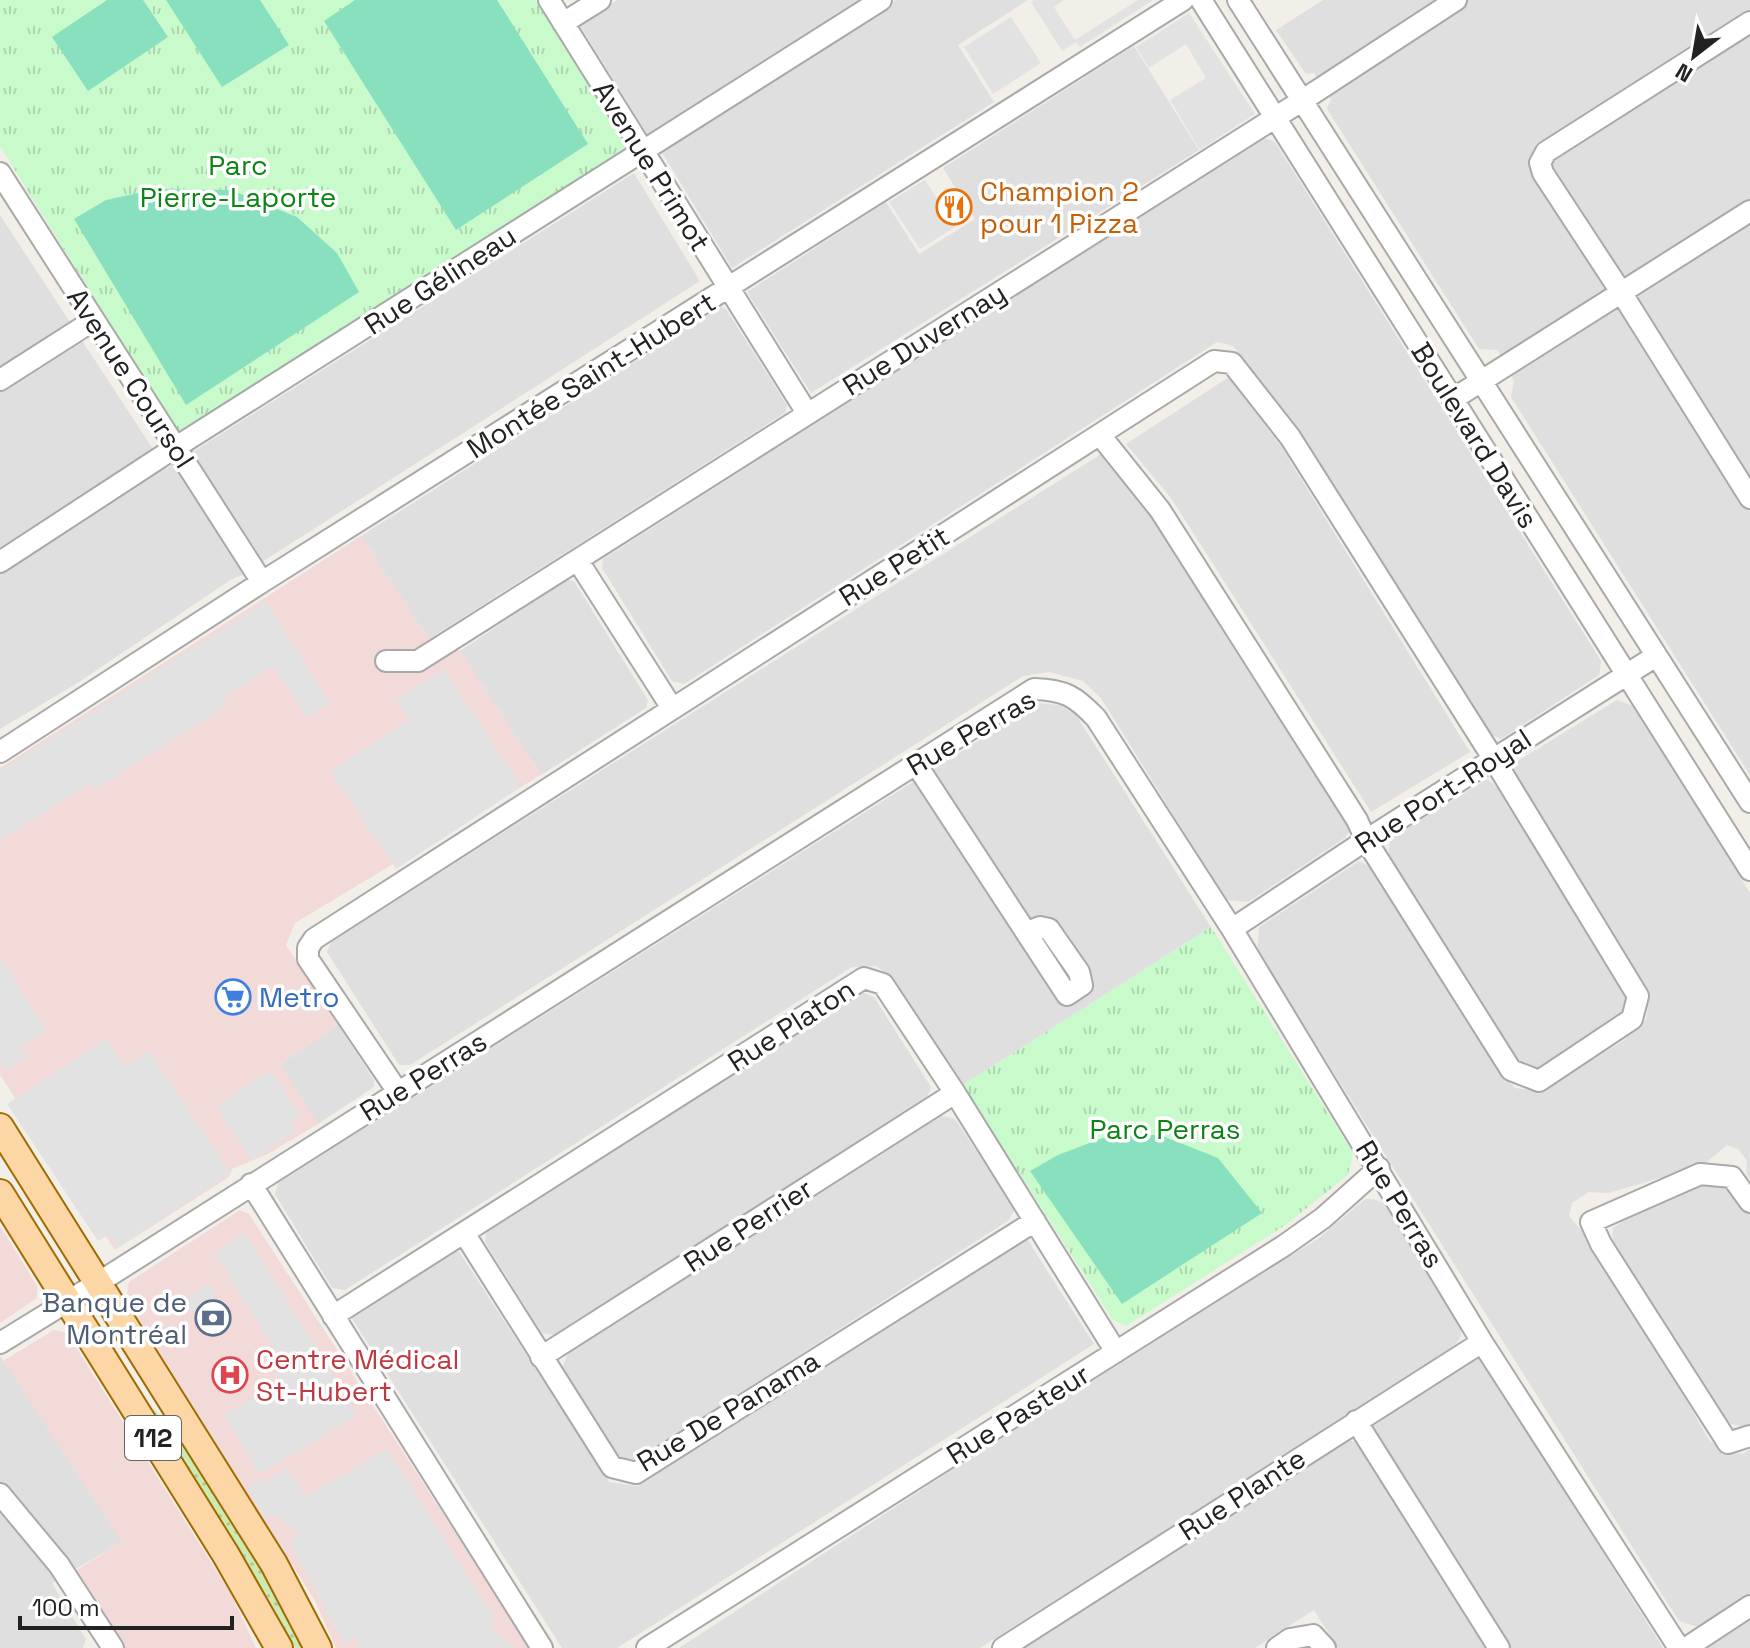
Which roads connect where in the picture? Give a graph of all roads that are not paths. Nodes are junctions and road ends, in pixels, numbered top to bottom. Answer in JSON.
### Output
{"nodes":[{"id":1,"x":549,"y":0,"type":"edge"},
{"id":2,"x":600,"y":0,"type":"edge"},
{"id":3,"x":881,"y":0,"type":"edge"},
{"id":4,"x":1183,"y":0,"type":"edge"},
{"id":5,"x":1201,"y":0,"type":"edge"},
{"id":6,"x":1238,"y":0,"type":"edge"},
{"id":7,"x":1456,"y":0,"type":"edge"},
{"id":8,"x":1750,"y":22,"type":"edge"},
{"id":9,"x":563,"y":23,"type":"junction"},
{"id":10,"x":1303,"y":100,"type":"junction"},
{"id":11,"x":1274,"y":118,"type":"junction"},
{"id":12,"x":643,"y":149,"type":"junction"},
{"id":13,"x":2,"y":180,"type":"edge"},
{"id":14,"x":1749,"y":214,"type":"edge"},
{"id":15,"x":727,"y":288,"type":"junction"},
{"id":16,"x":1621,"y":292,"type":"junction"},
{"id":17,"x":94,"y":320,"type":"junction"},
{"id":18,"x":0,"y":380,"type":"edge"},
{"id":19,"x":1483,"y":380,"type":"junction"},
{"id":20,"x":1453,"y":399,"type":"junction"},
{"id":21,"x":807,"y":413,"type":"junction"},
{"id":22,"x":1100,"y":435,"type":"junction"},
{"id":23,"x":176,"y":447,"type":"junction"},
{"id":24,"x":1750,"y":498,"type":"edge"},
{"id":25,"x":578,"y":561,"type":"junction"},
{"id":26,"x":0,"y":562,"type":"edge"},
{"id":27,"x":262,"y":582,"type":"junction"},
{"id":28,"x":1656,"y":656,"type":"junction"},
{"id":29,"x":386,"y":661,"type":"dead end"},
{"id":30,"x":1627,"y":674,"type":"junction"},
{"id":31,"x":672,"y":708,"type":"junction"},
{"id":32,"x":0,"y":752,"type":"edge"},
{"id":33,"x":1493,"y":758,"type":"junction"},
{"id":34,"x":916,"y":764,"type":"junction"},
{"id":35,"x":1750,"y":802,"type":"edge"},
{"id":36,"x":1366,"y":840,"type":"junction"},
{"id":37,"x":1750,"y":870,"type":"edge"},
{"id":38,"x":1232,"y":929,"type":"junction"},
{"id":39,"x":1027,"y":932,"type":"dead end"},
{"id":40,"x":398,"y":1092,"type":"junction"},
{"id":41,"x":955,"y":1093,"type":"junction"},
{"id":42,"x":0,"y":1127,"type":"edge"},
{"id":43,"x":1379,"y":1168,"type":"junction"},
{"id":44,"x":251,"y":1184,"type":"junction"},
{"id":45,"x":0,"y":1193,"type":"edge"},
{"id":46,"x":1750,"y":1202,"type":"edge"},
{"id":47,"x":1035,"y":1221,"type":"junction"},
{"id":48,"x":464,"y":1233,"type":"junction"},
{"id":49,"x":98,"y":1283,"type":"junction"},
{"id":50,"x":67,"y":1300,"type":"junction"},
{"id":51,"x":333,"y":1316,"type":"junction"},
{"id":52,"x":1482,"y":1342,"type":"junction"},
{"id":53,"x":0,"y":1343,"type":"edge"},
{"id":54,"x":1116,"y":1352,"type":"junction"},
{"id":55,"x":541,"y":1357,"type":"junction"},
{"id":56,"x":1356,"y":1421,"type":"junction"},
{"id":57,"x":1750,"y":1436,"type":"edge"},
{"id":58,"x":2,"y":1502,"type":"edge"},
{"id":59,"x":1750,"y":1606,"type":"edge"},
{"id":60,"x":113,"y":1648,"type":"edge"},
{"id":61,"x":279,"y":1648,"type":"edge"},
{"id":62,"x":318,"y":1648,"type":"edge"},
{"id":63,"x":542,"y":1648,"type":"edge"},
{"id":64,"x":647,"y":1648,"type":"edge"},
{"id":65,"x":1003,"y":1648,"type":"edge"},
{"id":66,"x":1277,"y":1648,"type":"edge"},
{"id":67,"x":1325,"y":1648,"type":"edge"},
{"id":68,"x":1499,"y":1648,"type":"edge"},
{"id":69,"x":1679,"y":1648,"type":"edge"},
{"id":70,"x":1686,"y":1648,"type":"edge"}],
"edges":[{"from":1,"to":9,"type":"street","name":"Avenue Primot"},
{"from":2,"to":9,"type":"street"},
{"from":3,"to":12,"type":"street","name":"Rue Gélineau"},
{"from":4,"to":15,"type":"street","name":"Montée Saint-Hubert"},
{"from":5,"to":11,"type":"street","name":"Boulevard Davis"},
{"from":6,"to":10,"type":"street","name":"Boulevard Davis"},
{"from":7,"to":10,"type":"street","name":"Rue Duvernay"},
{"from":8,"to":16,"type":"street"},
{"from":9,"to":12,"type":"street","name":"Avenue Primot"},
{"from":10,"to":11,"type":"street","name":"Rue Duvernay"},
{"from":10,"to":19,"type":"street","name":"Boulevard Davis"},
{"from":11,"to":20,"type":"street","name":"Boulevard Davis"},
{"from":11,"to":21,"type":"street","name":"Rue Duvernay"},
{"from":12,"to":15,"type":"street","name":"Avenue Primot"},
{"from":12,"to":23,"type":"street","name":"Rue Gélineau"},
{"from":13,"to":17,"type":"street","name":"Avenue Coursol"},
{"from":14,"to":16,"type":"street"},
{"from":15,"to":21,"type":"street","name":"Avenue Primot"},
{"from":15,"to":27,"type":"street","name":"Montée Saint-Hubert"},
{"from":16,"to":19,"type":"street"},
{"from":16,"to":24,"type":"street"},
{"from":17,"to":18,"type":"street"},
{"from":17,"to":23,"type":"street","name":"Avenue Coursol"},
{"from":19,"to":20,"type":"street"},
{"from":19,"to":28,"type":"street","name":"Boulevard Davis"},
{"from":20,"to":30,"type":"street","name":"Boulevard Davis"},
{"from":21,"to":25,"type":"street","name":"Rue Duvernay"},
{"from":22,"to":31,"type":"street","name":"Rue Petit"},
{"from":22,"to":33,"type":"street","name":"Rue Petit"},
{"from":22,"to":36,"type":"street"},
{"from":23,"to":26,"type":"street","name":"Rue Gélineau"},
{"from":23,"to":27,"type":"street","name":"Avenue Coursol"},
{"from":25,"to":29,"type":"street","name":"Rue Duvernay"},
{"from":25,"to":31,"type":"street"},
{"from":27,"to":32,"type":"street","name":"Montée Saint-Hubert"},
{"from":28,"to":30,"type":"street","name":"Rue Port-Royal"},
{"from":28,"to":35,"type":"street","name":"Boulevard Davis"},
{"from":30,"to":33,"type":"street","name":"Rue Port-Royal"},
{"from":30,"to":37,"type":"street","name":"Boulevard Davis"},
{"from":31,"to":40,"type":"street","name":"Rue Petit"},
{"from":33,"to":36,"type":"street","name":"Rue Port-Royal"},
{"from":33,"to":36,"type":"street","name":"Rue Petit"},
{"from":34,"to":38,"type":"street","name":"Rue Perras"},
{"from":34,"to":39,"type":"street"},
{"from":34,"to":40,"type":"street","name":"Rue Perras"},
{"from":36,"to":38,"type":"street","name":"Rue Port-Royal"},
{"from":38,"to":43,"type":"street","name":"Rue Perras"},
{"from":40,"to":44,"type":"street","name":"Rue Perras"},
{"from":41,"to":47,"type":"street","name":"Rue Platon"},
{"from":41,"to":48,"type":"street","name":"Rue Platon"},
{"from":41,"to":55,"type":"street","name":"Rue Perrier"},
{"from":42,"to":49,"type":"main road","number":"112"},
{"from":43,"to":52,"type":"street","name":"Rue Perras"},
{"from":43,"to":54,"type":"street","name":"Rue Pasteur"},
{"from":44,"to":49,"type":"street","name":"Rue Perras"},
{"from":44,"to":51,"type":"street"},
{"from":45,"to":50,"type":"main road","number":"112"},
{"from":46,"to":57,"type":"street"},
{"from":47,"to":54,"type":"street","name":"Rue Platon"},
{"from":47,"to":55,"type":"street","name":"Rue De Panama"},
{"from":48,"to":51,"type":"street","name":"Rue Platon"},
{"from":48,"to":55,"type":"street","name":"Rue De Panama"},
{"from":49,"to":50,"type":"street","name":"Rue Perras"},
{"from":49,"to":62,"type":"main road","number":"112"},
{"from":50,"to":53,"type":"street","name":"Rue Perras"},
{"from":50,"to":61,"type":"main road","number":"112"},
{"from":51,"to":63,"type":"street"},
{"from":52,"to":56,"type":"street","name":"Rue Plante"},
{"from":52,"to":69,"type":"street","name":"Rue Perras"},
{"from":54,"to":64,"type":"street","name":"Rue Pasteur"},
{"from":56,"to":65,"type":"street","name":"Rue Plante"},
{"from":56,"to":68,"type":"street"},
{"from":58,"to":60,"type":"street"},
{"from":59,"to":70,"type":"street"},
{"from":66,"to":67,"type":"street"}]}
